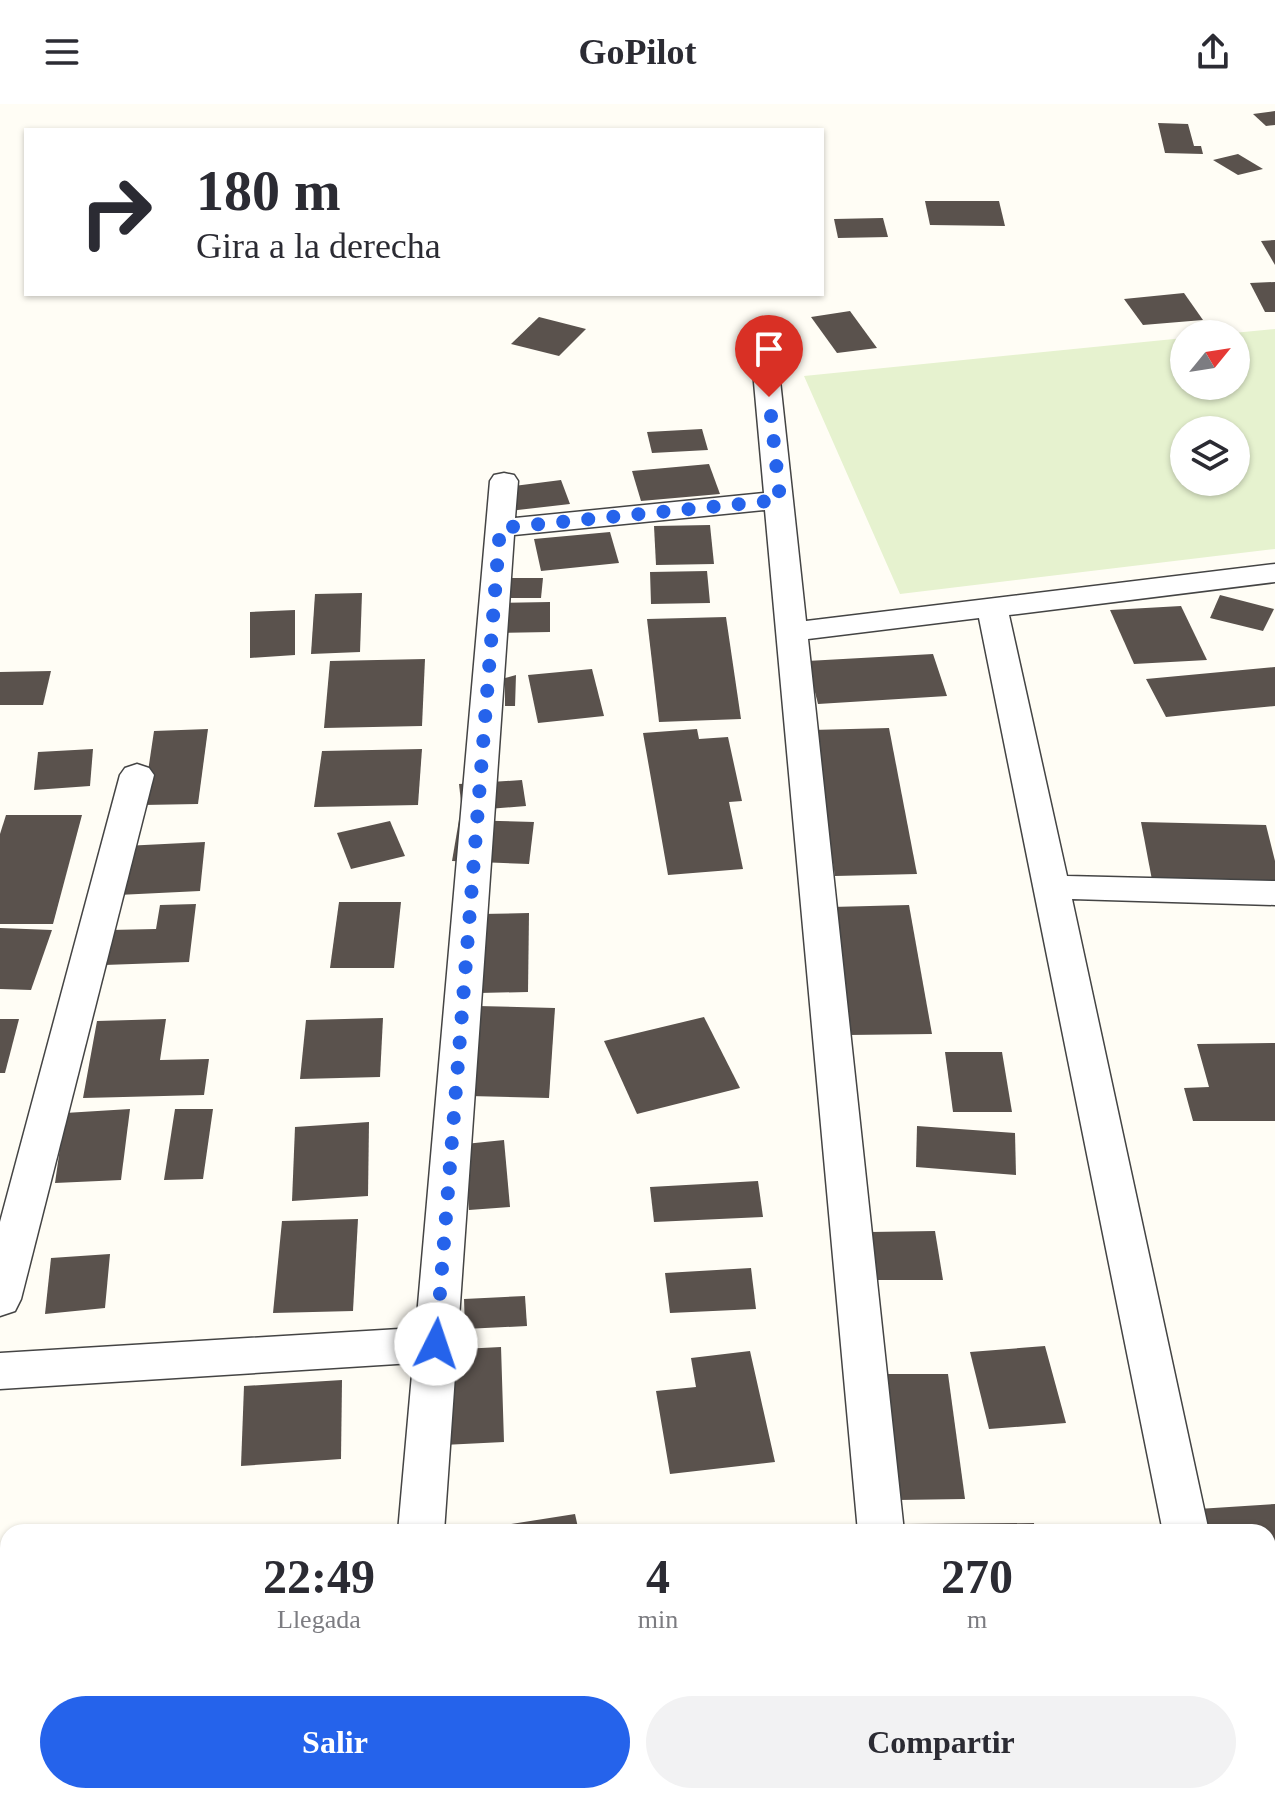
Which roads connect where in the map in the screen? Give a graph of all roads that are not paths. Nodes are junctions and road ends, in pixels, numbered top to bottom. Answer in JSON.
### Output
{"nodes":[{"id":1,"x":766,"y":371,"type":"dead end"},
{"id":2,"x":504,"y":481,"type":"dead end"},
{"id":3,"x":780,"y":500,"type":"junction"},
{"id":4,"x":500,"y":528,"type":"junction"},
{"id":5,"x":1275,"y":573,"type":"edge"},
{"id":6,"x":992,"y":607,"type":"junction"},
{"id":7,"x":792,"y":632,"type":"junction"},
{"id":8,"x":137,"y":775,"type":"dead end"},
{"id":9,"x":1052,"y":887,"type":"junction"},
{"id":10,"x":1275,"y":893,"type":"edge"},
{"id":11,"x":0,"y":1299,"type":"edge"},
{"id":12,"x":436,"y":1344,"type":"junction"},
{"id":13,"x":0,"y":1371,"type":"edge"},
{"id":14,"x":422,"y":1524,"type":"edge"},
{"id":15,"x":880,"y":1524,"type":"edge"},
{"id":16,"x":1184,"y":1524,"type":"edge"}],
"edges":[{"from":1,"to":3,"type":"street"},
{"from":2,"to":4,"type":"street"},
{"from":3,"to":4,"type":"street"},
{"from":3,"to":7,"type":"street"},
{"from":4,"to":12,"type":"street"},
{"from":5,"to":6,"type":"street"},
{"from":6,"to":7,"type":"street"},
{"from":6,"to":9,"type":"street"},
{"from":7,"to":15,"type":"street"},
{"from":8,"to":11,"type":"street"},
{"from":9,"to":10,"type":"street"},
{"from":9,"to":16,"type":"street"},
{"from":12,"to":13,"type":"street"},
{"from":12,"to":14,"type":"street"}]}
